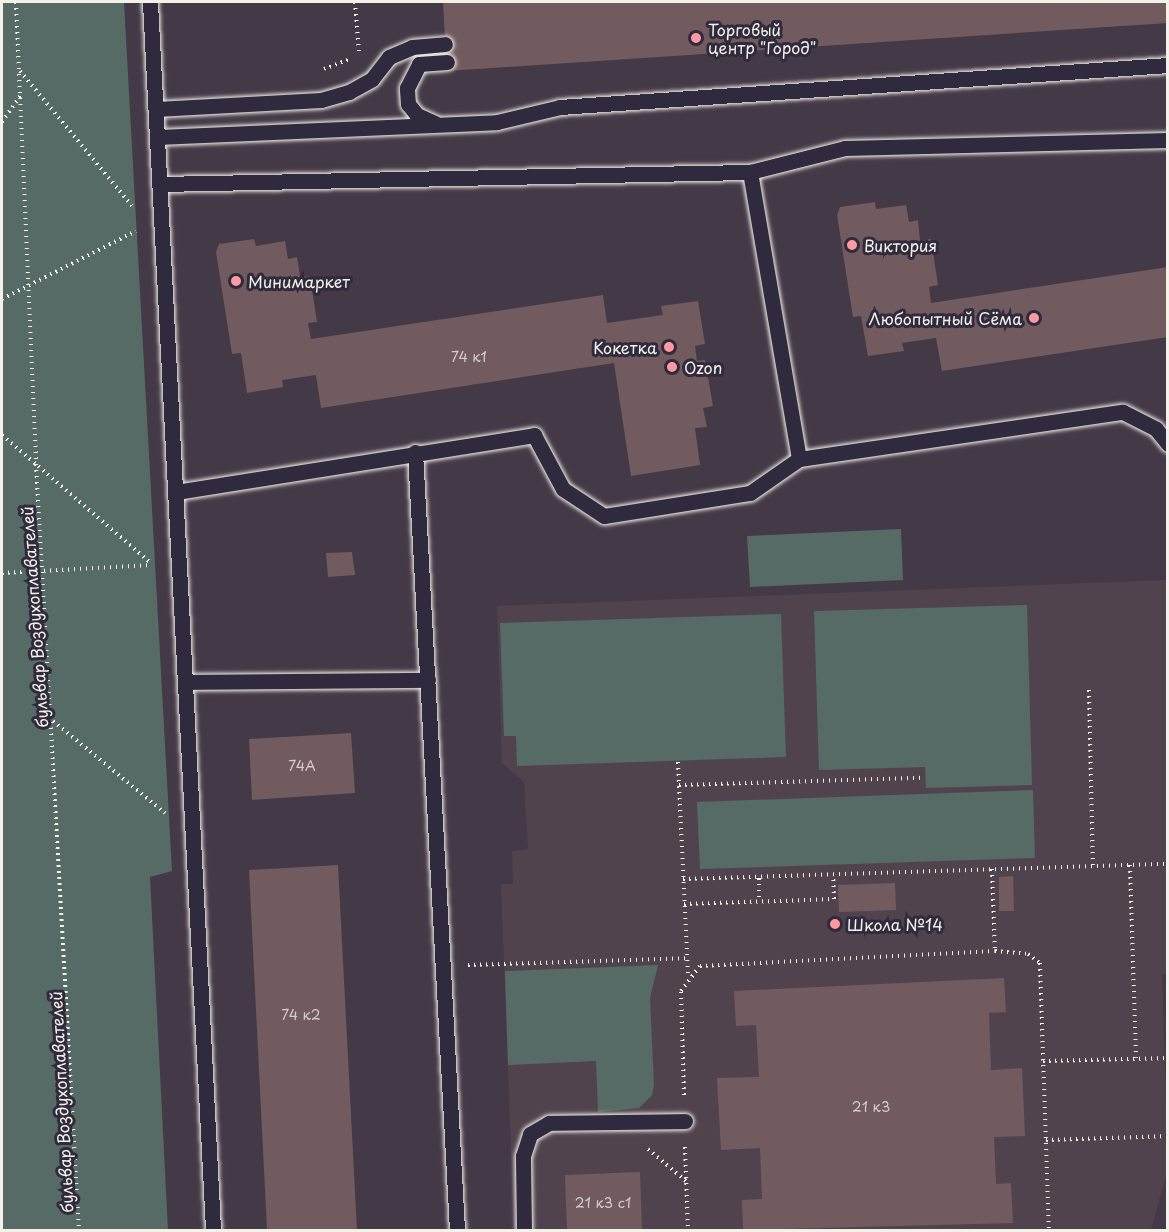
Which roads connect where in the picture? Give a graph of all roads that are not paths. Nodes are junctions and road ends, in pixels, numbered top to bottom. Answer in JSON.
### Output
{"nodes":[{"id":1,"x":150,"y":2,"type":"edge"},
{"id":2,"x":445,"y":44,"type":"dead end"},
{"id":3,"x":447,"y":62,"type":"dead end"},
{"id":4,"x":1167,"y":65,"type":"edge"},
{"id":5,"x":156,"y":109,"type":"junction"},
{"id":6,"x":437,"y":124,"type":"junction"},
{"id":7,"x":158,"y":137,"type":"junction"},
{"id":8,"x":1167,"y":140,"type":"edge"},
{"id":9,"x":750,"y":172,"type":"junction"},
{"id":10,"x":160,"y":184,"type":"junction"},
{"id":11,"x":1167,"y":444,"type":"edge"},
{"id":12,"x":415,"y":452,"type":"junction"},
{"id":13,"x":799,"y":459,"type":"junction"},
{"id":14,"x":176,"y":492,"type":"junction"},
{"id":15,"x":428,"y":680,"type":"junction"},
{"id":16,"x":185,"y":682,"type":"junction"},
{"id":17,"x":685,"y":1120,"type":"dead end"},
{"id":18,"x":213,"y":1230,"type":"edge"},
{"id":19,"x":457,"y":1230,"type":"edge"},
{"id":20,"x":524,"y":1230,"type":"edge"}],
"edges":[{"from":1,"to":5,"type":"lane"},
{"from":2,"to":5,"type":"lane"},
{"from":3,"to":6,"type":"lane"},
{"from":4,"to":6,"type":"lane"},
{"from":5,"to":7,"type":"lane"},
{"from":6,"to":7,"type":"lane"},
{"from":7,"to":10,"type":"lane"},
{"from":8,"to":9,"type":"lane"},
{"from":9,"to":10,"type":"lane"},
{"from":9,"to":13,"type":"lane"},
{"from":10,"to":14,"type":"lane"},
{"from":11,"to":13,"type":"lane"},
{"from":12,"to":13,"type":"lane"},
{"from":12,"to":14,"type":"lane"},
{"from":12,"to":15,"type":"lane"},
{"from":14,"to":16,"type":"lane"},
{"from":15,"to":16,"type":"lane"},
{"from":15,"to":19,"type":"lane"},
{"from":16,"to":18,"type":"lane"},
{"from":17,"to":20,"type":"lane"}]}
